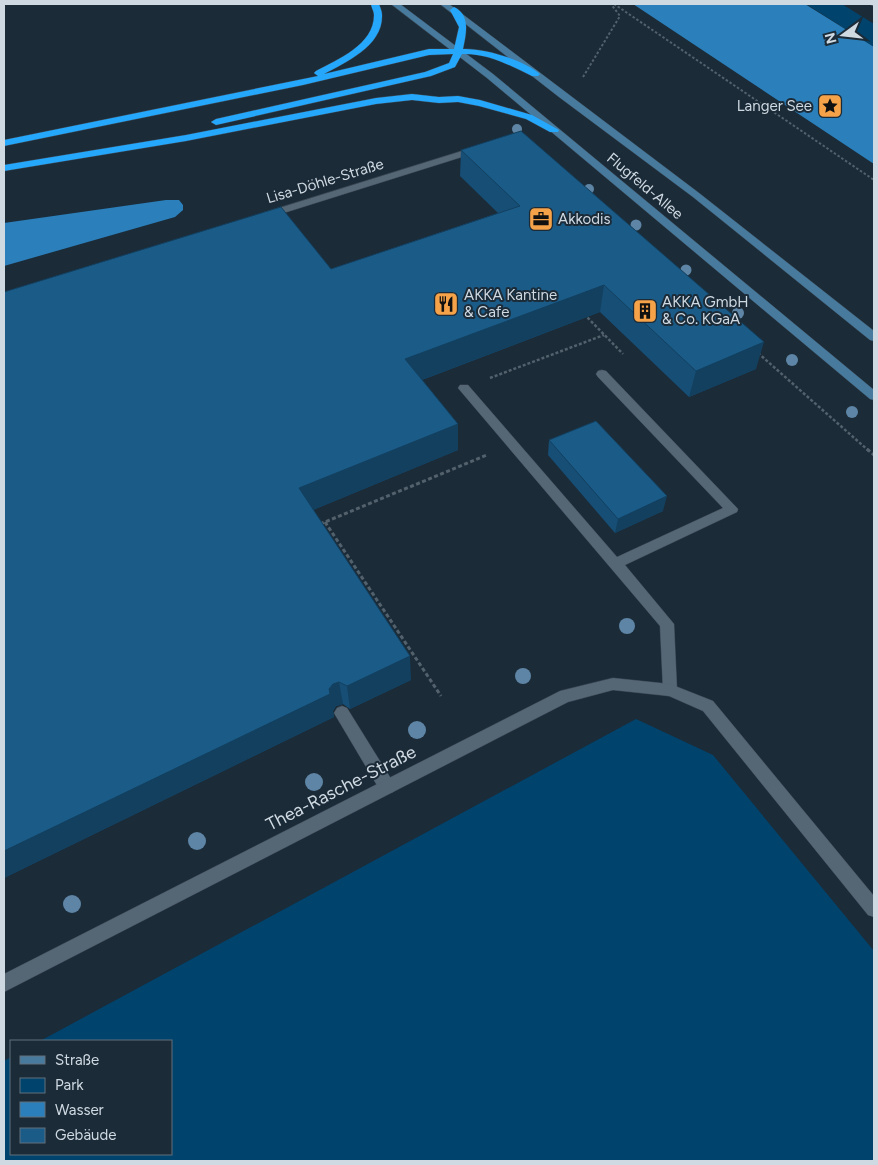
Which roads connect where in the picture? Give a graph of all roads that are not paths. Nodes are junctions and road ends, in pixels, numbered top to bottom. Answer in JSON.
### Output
{"nodes":[{"id":1,"x":375,"y":4,"type":"edge"},
{"id":2,"x":394,"y":4,"type":"edge"},
{"id":3,"x":444,"y":4,"type":"edge"},
{"id":4,"x":454,"y":10,"type":"junction"},
{"id":5,"x":457,"y":50,"type":"junction"},
{"id":6,"x":535,"y":74,"type":"junction"},
{"id":7,"x":304,"y":82,"type":"junction"},
{"id":8,"x":554,"y":130,"type":"junction"},
{"id":9,"x":4,"y":143,"type":"edge"},
{"id":10,"x":484,"y":147,"type":"edge"},
{"id":11,"x":4,"y":167,"type":"edge"},
{"id":12,"x":258,"y":218,"type":"edge"},
{"id":13,"x":874,"y":337,"type":"edge"},
{"id":14,"x":602,"y":374,"type":"road end"},
{"id":15,"x":464,"y":388,"type":"road end"},
{"id":16,"x":874,"y":396,"type":"edge"},
{"id":17,"x":615,"y":564,"type":"junction"},
{"id":18,"x":670,"y":690,"type":"junction"},
{"id":19,"x":342,"y":713,"type":"edge"},
{"id":20,"x":387,"y":787,"type":"junction"},
{"id":21,"x":874,"y":909,"type":"edge"},
{"id":22,"x":4,"y":983,"type":"edge"}],
"edges":[{"from":1,"to":7,"type":"highway"},
{"from":2,"to":5,"type":"main road","name":"Flugfeld-Allee"},
{"from":3,"to":4,"type":"main road","name":"Flugfeld-Allee"},
{"from":4,"to":5,"type":"highway"},
{"from":4,"to":6,"type":"main road","name":"Flugfeld-Allee"},
{"from":5,"to":6,"type":"highway"},
{"from":5,"to":7,"type":"highway"},
{"from":5,"to":8,"type":"main road","name":"Flugfeld-Allee"},
{"from":5,"to":11,"type":"highway"},
{"from":6,"to":13,"type":"main road","name":"Flugfeld-Allee"},
{"from":7,"to":9,"type":"highway"},
{"from":8,"to":11,"type":"highway"},
{"from":8,"to":16,"type":"main road","name":"Flugfeld-Allee"},
{"from":10,"to":12,"type":"lane","name":"Lisa-Döhle-Straße"},
{"from":14,"to":17,"type":"street"},
{"from":15,"to":17,"type":"street"},
{"from":17,"to":18,"type":"street"},
{"from":18,"to":20,"type":"street","name":"Thea-Rasche-Straße"},
{"from":18,"to":21,"type":"street","name":"Thea-Rasche-Straße"},
{"from":19,"to":20,"type":"street"},
{"from":20,"to":22,"type":"street","name":"Thea-Rasche-Straße"}]}
